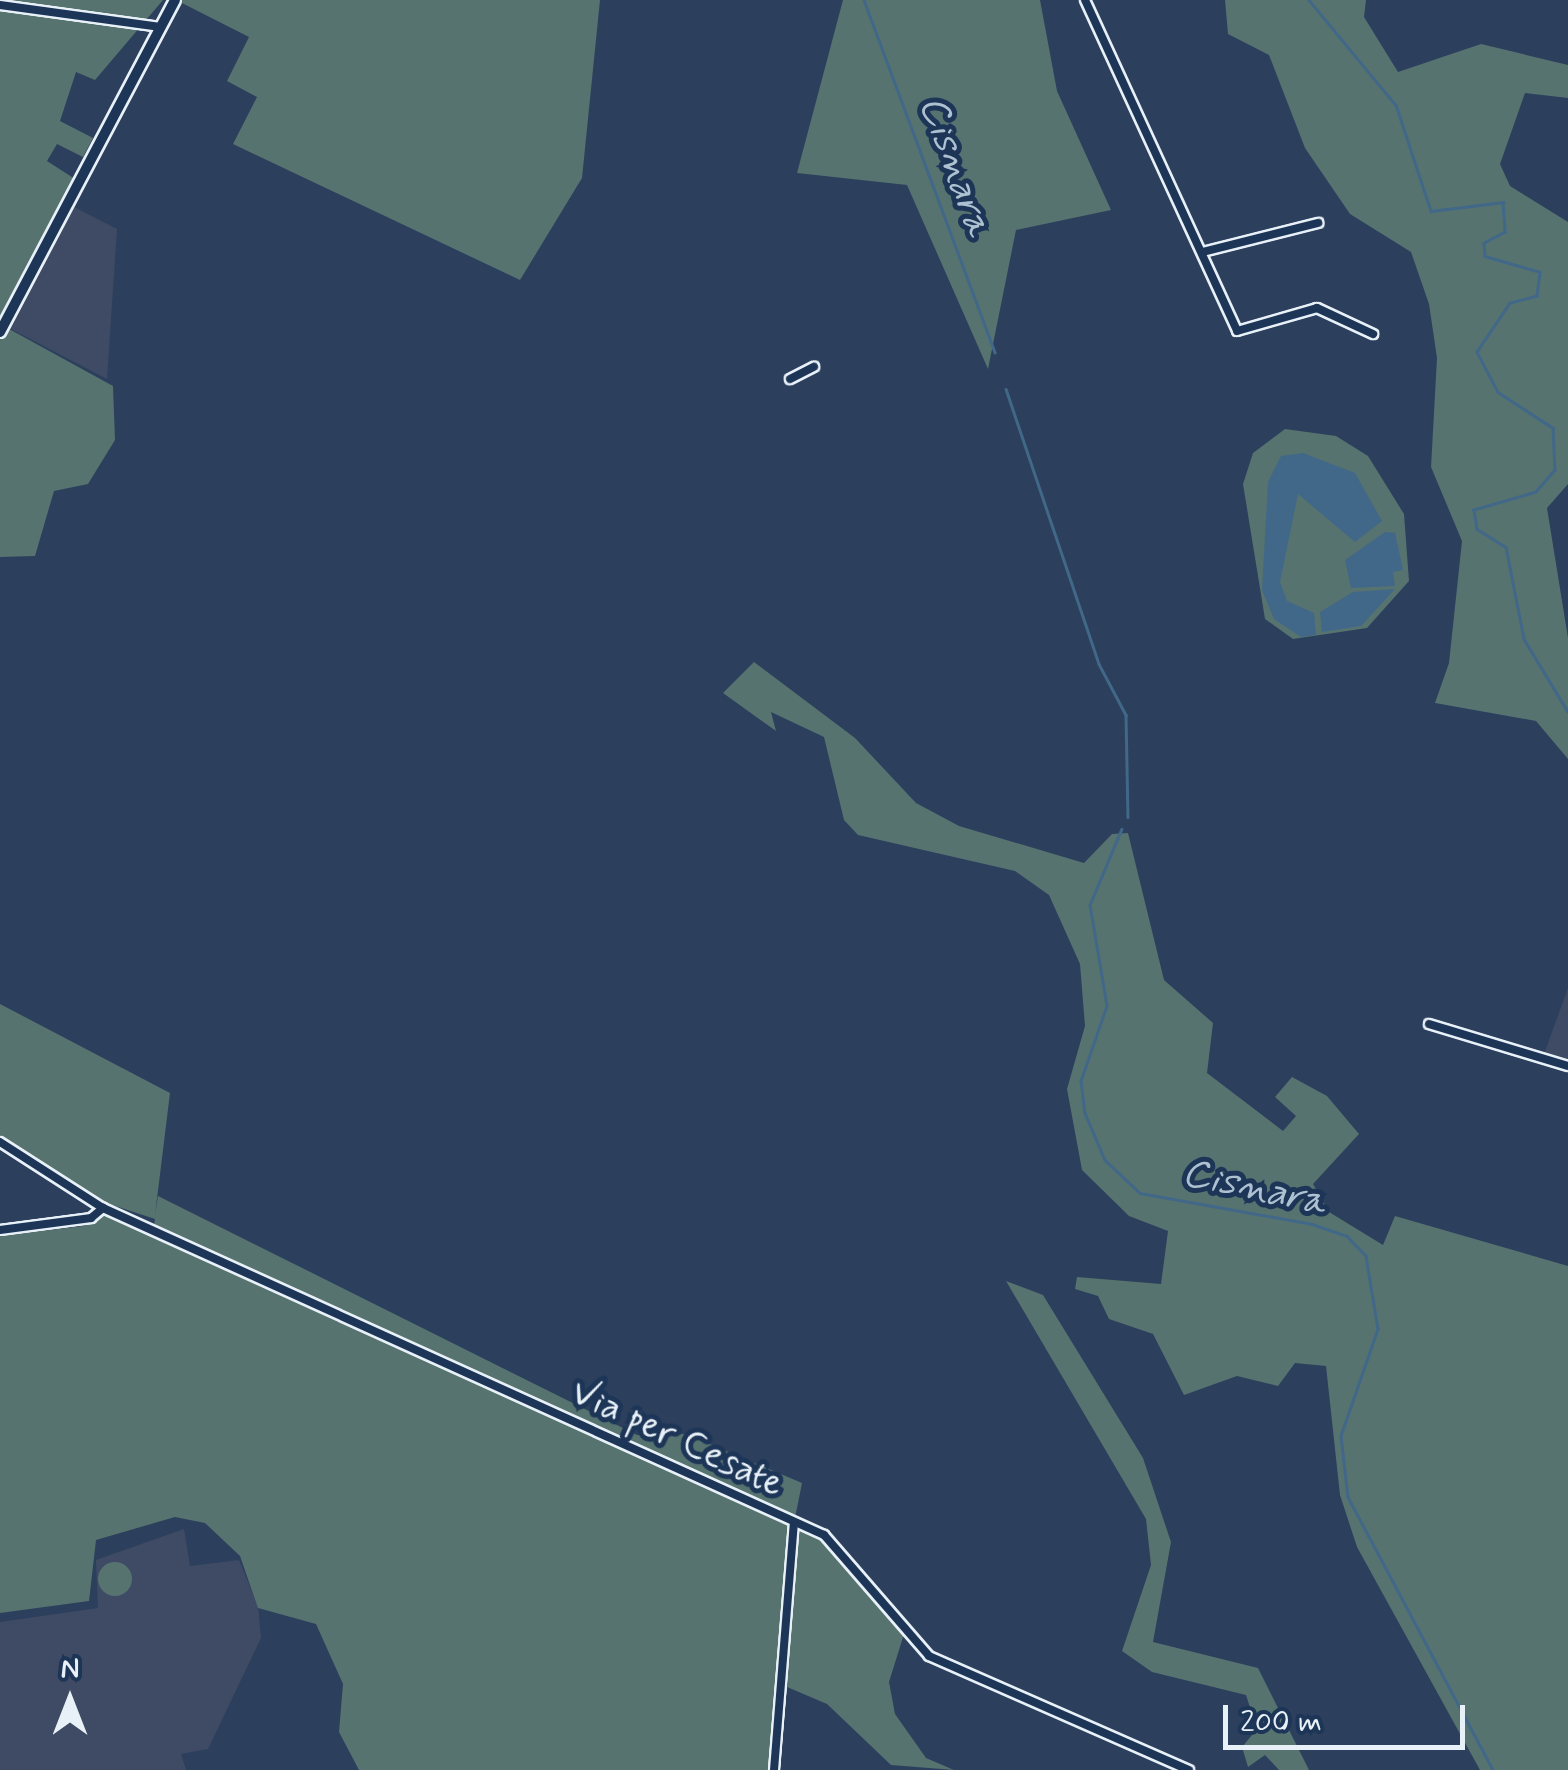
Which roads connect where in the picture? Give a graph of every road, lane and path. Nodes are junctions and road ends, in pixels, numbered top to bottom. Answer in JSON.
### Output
{"nodes":[{"id":1,"x":175,"y":0,"type":"edge"},
{"id":2,"x":1086,"y":0,"type":"edge"},
{"id":3,"x":0,"y":5,"type":"edge"},
{"id":4,"x":161,"y":27,"type":"junction"},
{"id":5,"x":1318,"y":222,"type":"dead end"},
{"id":6,"x":1203,"y":252,"type":"junction"},
{"id":7,"x":0,"y":332,"type":"edge"},
{"id":8,"x":1373,"y":334,"type":"dead end"},
{"id":9,"x":814,"y":367,"type":"dead end"},
{"id":10,"x":790,"y":379,"type":"dead end"},
{"id":11,"x":1429,"y":1024,"type":"dead end"},
{"id":12,"x":1568,"y":1066,"type":"edge"},
{"id":13,"x":0,"y":1142,"type":"edge"},
{"id":14,"x":102,"y":1208,"type":"junction"},
{"id":15,"x":0,"y":1230,"type":"edge"},
{"id":16,"x":794,"y":1523,"type":"junction"},
{"id":17,"x":774,"y":1770,"type":"edge"},
{"id":18,"x":1189,"y":1770,"type":"edge"}],
"edges":[{"from":1,"to":4,"type":"street"},
{"from":2,"to":6,"type":"street"},
{"from":3,"to":4,"type":"street"},
{"from":4,"to":7,"type":"street"},
{"from":5,"to":6,"type":"street"},
{"from":6,"to":8,"type":"street"},
{"from":9,"to":10,"type":"street"},
{"from":11,"to":12,"type":"street"},
{"from":13,"to":14,"type":"street","name":"Via per Cesate"},
{"from":14,"to":15,"type":"street"},
{"from":14,"to":16,"type":"street","name":"Via per Cesate"},
{"from":16,"to":17,"type":"street"},
{"from":16,"to":18,"type":"street","name":"Via per Cesate"}]}
